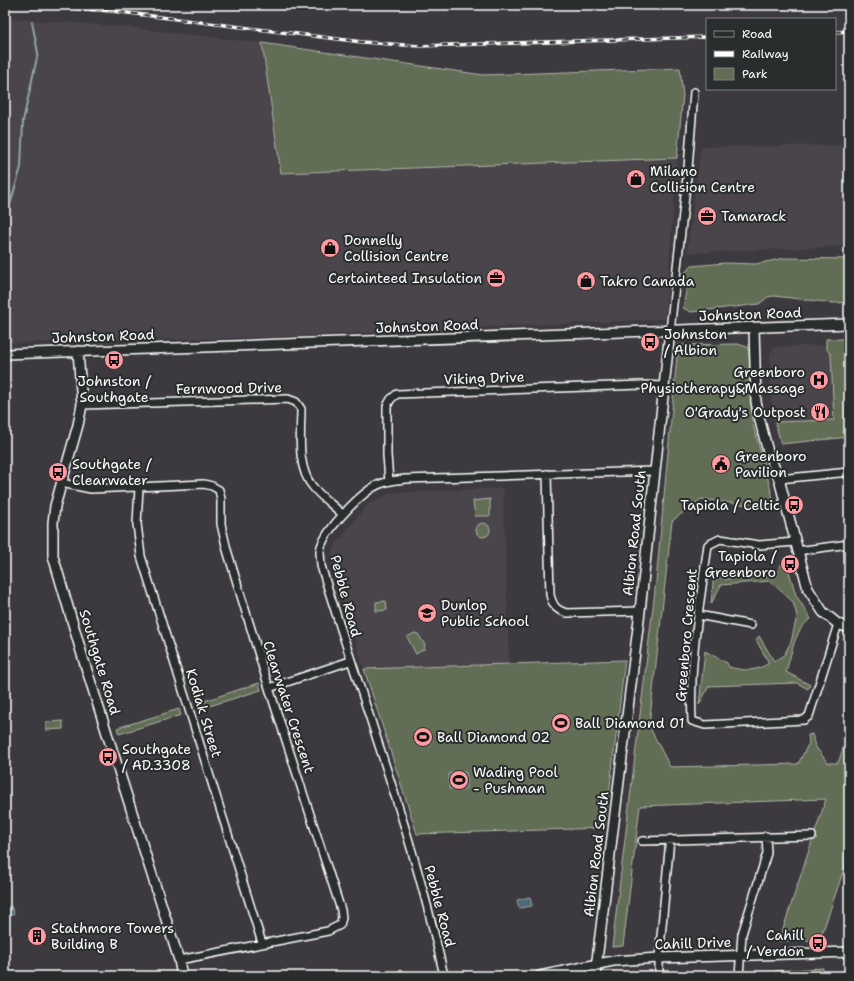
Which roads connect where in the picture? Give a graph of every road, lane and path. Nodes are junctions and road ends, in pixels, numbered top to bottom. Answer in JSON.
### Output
{"nodes":[{"id":1,"x":694,"y":92,"type":"dead end"},
{"id":2,"x":849,"y":324,"type":"edge"},
{"id":3,"x":754,"y":328,"type":"junction"},
{"id":4,"x":670,"y":331,"type":"junction"},
{"id":5,"x":78,"y":351,"type":"junction"},
{"id":6,"x":5,"y":354,"type":"edge"},
{"id":7,"x":663,"y":386,"type":"junction"},
{"id":8,"x":82,"y":405,"type":"junction"},
{"id":9,"x":654,"y":471,"type":"junction"},
{"id":10,"x":849,"y":472,"type":"edge"},
{"id":11,"x":547,"y":474,"type":"junction"},
{"id":12,"x":779,"y":480,"type":"junction"},
{"id":13,"x":389,"y":481,"type":"junction"},
{"id":14,"x":61,"y":483,"type":"junction"},
{"id":15,"x":139,"y":488,"type":"junction"},
{"id":16,"x":342,"y":514,"type":"junction"},
{"id":17,"x":849,"y":544,"type":"edge"},
{"id":18,"x":796,"y":546,"type":"junction"},
{"id":19,"x":640,"y":611,"type":"junction"},
{"id":20,"x":698,"y":615,"type":"junction"},
{"id":21,"x":838,"y":624,"type":"junction"},
{"id":22,"x":751,"y":625,"type":"dead end"},
{"id":23,"x":849,"y":628,"type":"edge"},
{"id":24,"x":350,"y":661,"type":"junction"},
{"id":25,"x":269,"y":688,"type":"junction"},
{"id":26,"x":766,"y":836,"type":"junction"},
{"id":27,"x":812,"y":836,"type":"dead end"},
{"id":28,"x":670,"y":839,"type":"junction"},
{"id":29,"x":642,"y":841,"type":"dead end"},
{"id":30,"x":262,"y":943,"type":"junction"},
{"id":31,"x":849,"y":952,"type":"edge"},
{"id":32,"x":740,"y":955,"type":"junction"},
{"id":33,"x":659,"y":958,"type":"junction"},
{"id":34,"x":179,"y":960,"type":"junction"},
{"id":35,"x":597,"y":964,"type":"junction"},
{"id":36,"x":182,"y":976,"type":"edge"},
{"id":37,"x":444,"y":976,"type":"edge"},
{"id":38,"x":540,"y":976,"type":"edge"},
{"id":39,"x":595,"y":976,"type":"edge"},
{"id":40,"x":659,"y":976,"type":"edge"},
{"id":41,"x":739,"y":976,"type":"edge"}],
"edges":[{"from":1,"to":4,"type":"street","name":"Albion Road South"},
{"from":2,"to":3,"type":"street","name":"Johnston Road"},
{"from":3,"to":4,"type":"street","name":"Johnston Road"},
{"from":3,"to":12,"type":"street"},
{"from":4,"to":5,"type":"street","name":"Johnston Road"},
{"from":4,"to":7,"type":"street","name":"Albion Road South"},
{"from":5,"to":6,"type":"street","name":"Johnston Road"},
{"from":5,"to":8,"type":"street","name":"Southgate Road"},
{"from":7,"to":9,"type":"street","name":"Albion Road South"},
{"from":7,"to":13,"type":"street","name":"Viking Drive"},
{"from":8,"to":14,"type":"street","name":"Southgate Road"},
{"from":8,"to":16,"type":"street","name":"Fernwood Drive"},
{"from":9,"to":11,"type":"street","name":"Pebble Road"},
{"from":9,"to":19,"type":"street","name":"Albion Road South"},
{"from":10,"to":12,"type":"street"},
{"from":11,"to":13,"type":"street","name":"Pebble Road"},
{"from":11,"to":19,"type":"street"},
{"from":12,"to":18,"type":"street"},
{"from":13,"to":16,"type":"street","name":"Pebble Road"},
{"from":14,"to":15,"type":"street","name":"Clearwater Crescent"},
{"from":14,"to":34,"type":"street","name":"Southgate Road"},
{"from":15,"to":25,"type":"street","name":"Clearwater Crescent"},
{"from":15,"to":30,"type":"street","name":"Kodiak Street"},
{"from":16,"to":24,"type":"street","name":"Pebble Road"},
{"from":17,"to":18,"type":"street"},
{"from":18,"to":20,"type":"street","name":"Greenboro Crescent"},
{"from":18,"to":21,"type":"street"},
{"from":19,"to":35,"type":"street","name":"Albion Road South"},
{"from":20,"to":21,"type":"street","name":"Greenboro Crescent"},
{"from":20,"to":22,"type":"street"},
{"from":21,"to":23,"type":"street"},
{"from":24,"to":25,"type":"street"},
{"from":24,"to":37,"type":"street","name":"Pebble Road"},
{"from":25,"to":30,"type":"street","name":"Clearwater Crescent"},
{"from":26,"to":27,"type":"street"},
{"from":26,"to":28,"type":"street"},
{"from":26,"to":32,"type":"street"},
{"from":28,"to":29,"type":"street"},
{"from":28,"to":33,"type":"street"},
{"from":30,"to":34,"type":"street","name":"Clearwater Crescent"},
{"from":31,"to":32,"type":"street","name":"Cahill Drive"},
{"from":32,"to":33,"type":"street","name":"Cahill Drive"},
{"from":32,"to":41,"type":"street"},
{"from":33,"to":35,"type":"street","name":"Cahill Drive"},
{"from":33,"to":40,"type":"street"},
{"from":34,"to":36,"type":"street","name":"Southgate Road"},
{"from":35,"to":38,"type":"street","name":"Cahill Drive"},
{"from":35,"to":39,"type":"street","name":"Albion Road South"}]}
